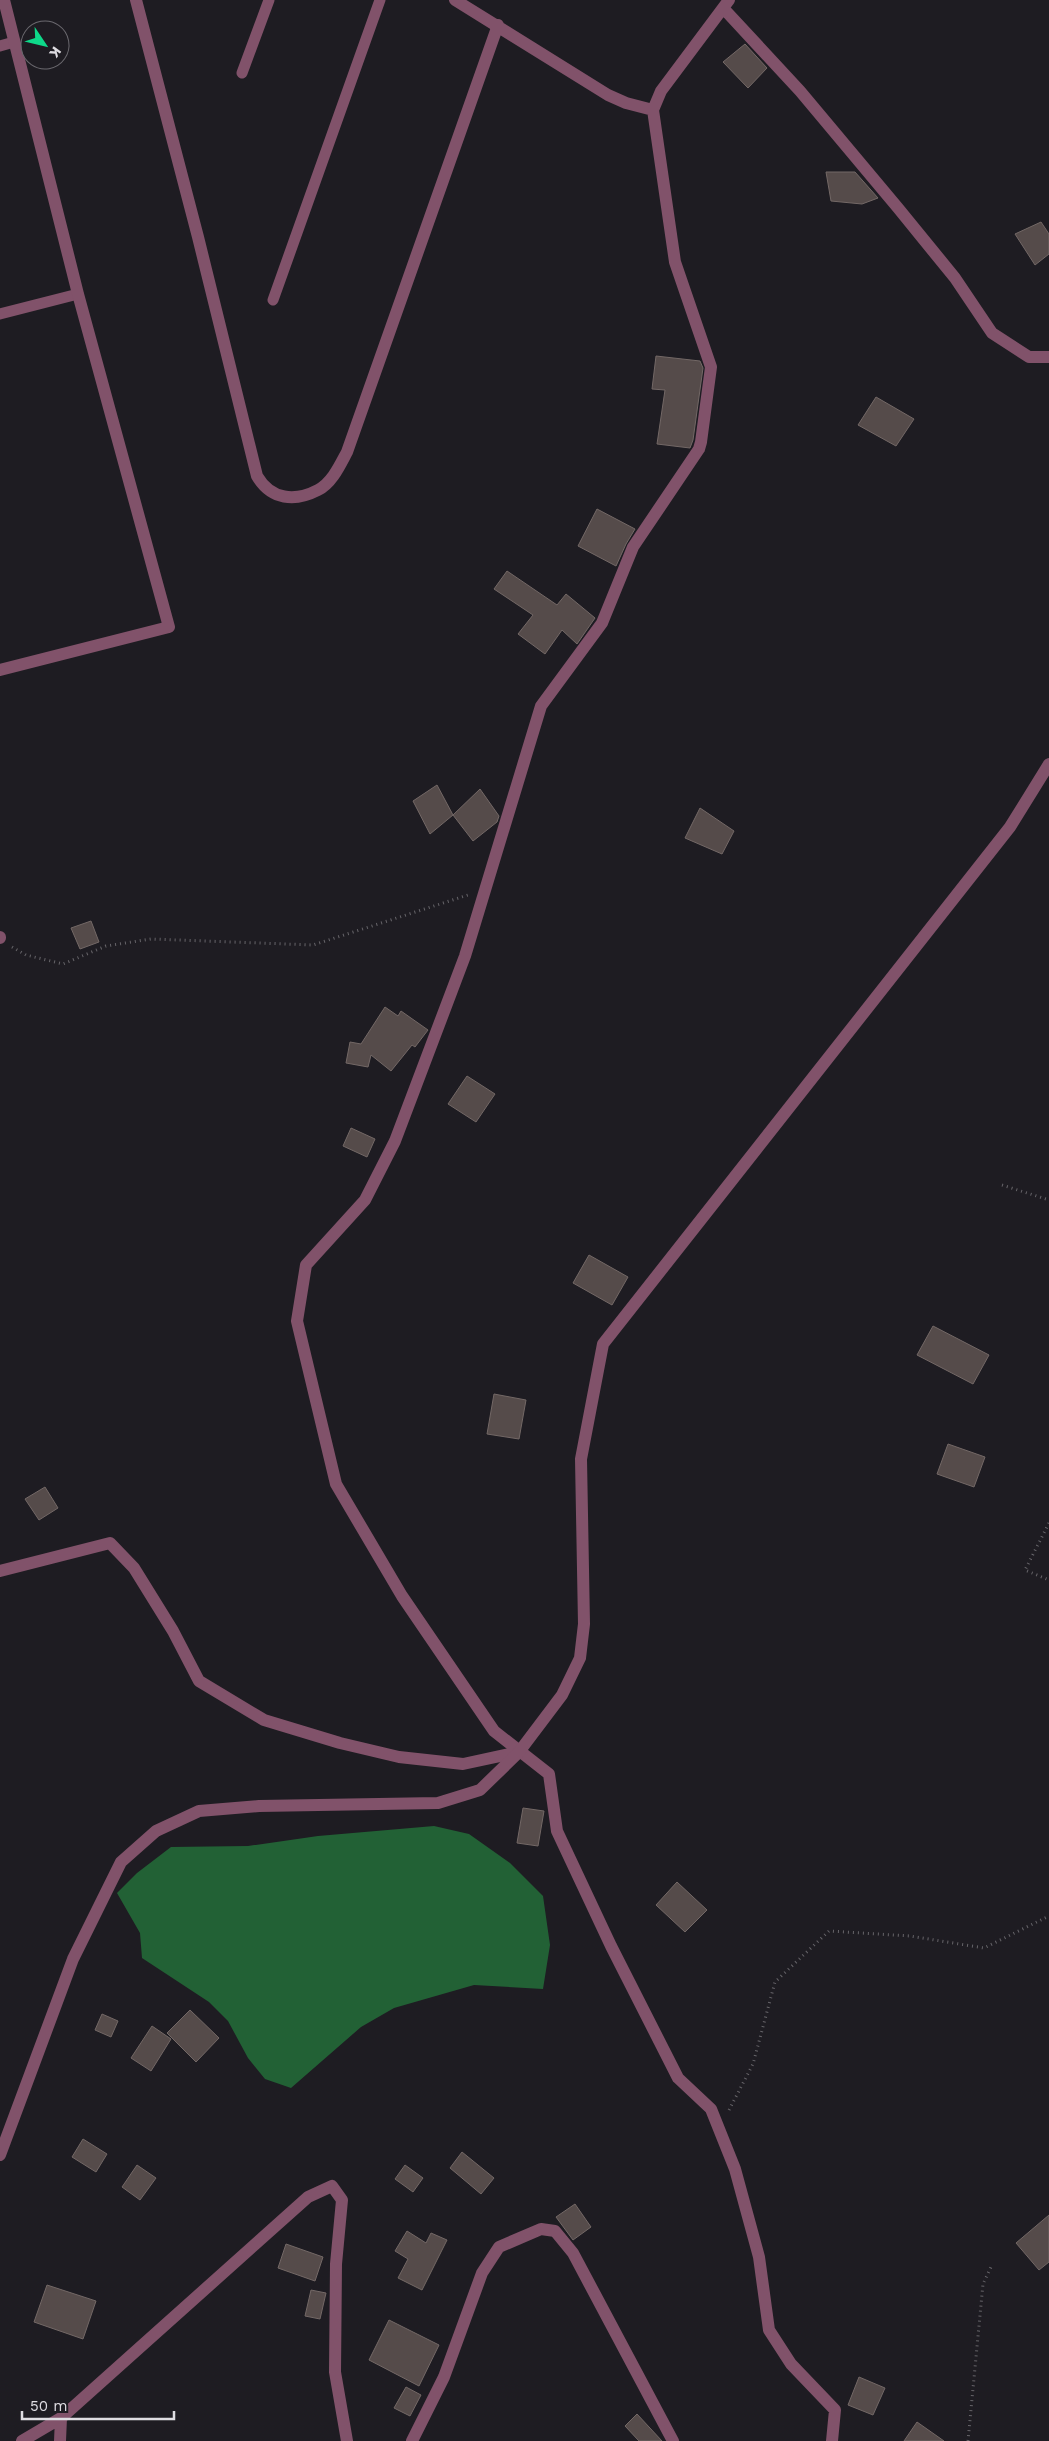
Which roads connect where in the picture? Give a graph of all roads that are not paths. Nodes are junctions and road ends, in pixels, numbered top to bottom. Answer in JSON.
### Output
{"nodes":[{"id":1,"x":4,"y":0,"type":"edge"},
{"id":2,"x":136,"y":0,"type":"edge"},
{"id":3,"x":269,"y":0,"type":"edge"},
{"id":4,"x":380,"y":0,"type":"edge"},
{"id":5,"x":455,"y":0,"type":"edge"},
{"id":6,"x":726,"y":5,"type":"edge"},
{"id":7,"x":498,"y":26,"type":"junction"},
{"id":8,"x":14,"y":42,"type":"junction"},
{"id":9,"x":0,"y":46,"type":"edge"},
{"id":10,"x":242,"y":73,"type":"dead end"},
{"id":11,"x":653,"y":110,"type":"junction"},
{"id":12,"x":78,"y":294,"type":"junction"},
{"id":13,"x":273,"y":300,"type":"dead end"},
{"id":14,"x":0,"y":314,"type":"edge"},
{"id":15,"x":1049,"y":357,"type":"edge"},
{"id":16,"x":0,"y":670,"type":"edge"},
{"id":17,"x":1049,"y":764,"type":"edge"},
{"id":18,"x":0,"y":1571,"type":"edge"},
{"id":19,"x":519,"y":1752,"type":"junction"},
{"id":20,"x":0,"y":2155,"type":"edge"},
{"id":21,"x":61,"y":2418,"type":"junction"},
{"id":22,"x":22,"y":2441,"type":"edge"},
{"id":23,"x":60,"y":2441,"type":"edge"},
{"id":24,"x":347,"y":2441,"type":"edge"},
{"id":25,"x":412,"y":2441,"type":"edge"},
{"id":26,"x":673,"y":2441,"type":"edge"},
{"id":27,"x":832,"y":2441,"type":"edge"}],
"edges":[{"from":1,"to":8,"type":"street"},
{"from":2,"to":7,"type":"street"},
{"from":3,"to":10,"type":"lane"},
{"from":4,"to":13,"type":"lane"},
{"from":5,"to":7,"type":"street"},
{"from":6,"to":11,"type":"street"},
{"from":6,"to":15,"type":"street"},
{"from":7,"to":11,"type":"street"},
{"from":8,"to":9,"type":"lane"},
{"from":8,"to":12,"type":"street"},
{"from":11,"to":19,"type":"street"},
{"from":12,"to":14,"type":"lane"},
{"from":12,"to":16,"type":"street"},
{"from":17,"to":19,"type":"street"},
{"from":18,"to":19,"type":"street"},
{"from":19,"to":20,"type":"street"},
{"from":19,"to":27,"type":"street"},
{"from":21,"to":22,"type":"street"},
{"from":21,"to":23,"type":"street"},
{"from":21,"to":24,"type":"street"},
{"from":25,"to":26,"type":"street"}]}
